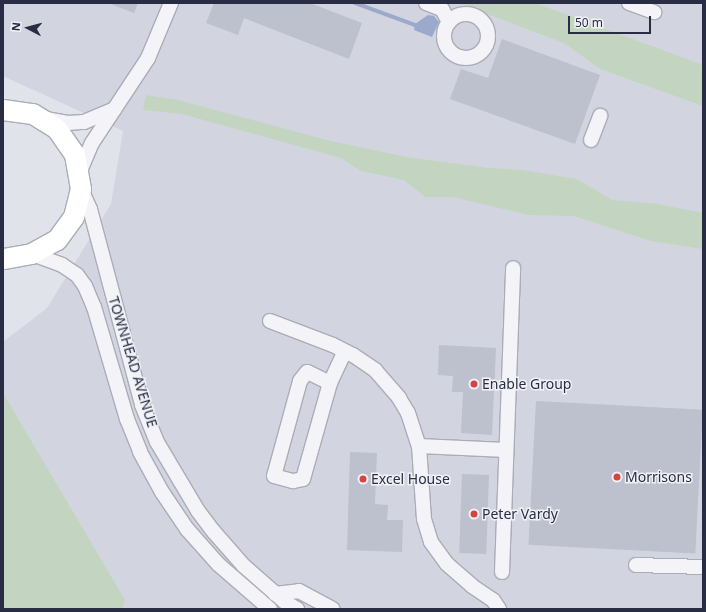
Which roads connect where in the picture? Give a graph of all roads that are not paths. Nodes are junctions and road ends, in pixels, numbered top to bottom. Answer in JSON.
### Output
{"nodes":[{"id":1,"x":171,"y":3,"type":"edge"},
{"id":2,"x":426,"y":3,"type":"edge"},
{"id":3,"x":628,"y":3,"type":"edge"},
{"id":4,"x":654,"y":12,"type":"dead end"},
{"id":5,"x":449,"y":22,"type":"dead end"},
{"id":6,"x":114,"y":109,"type":"junction"},
{"id":7,"x":3,"y":110,"type":"edge"},
{"id":8,"x":600,"y":116,"type":"dead end"},
{"id":9,"x":43,"y":119,"type":"junction"},
{"id":10,"x":591,"y":140,"type":"dead end"},
{"id":11,"x":80,"y":180,"type":"junction"},
{"id":12,"x":13,"y":260,"type":"edge"},
{"id":13,"x":513,"y":268,"type":"dead end"},
{"id":14,"x":270,"y":321,"type":"dead end"},
{"id":15,"x":339,"y":348,"type":"junction"},
{"id":16,"x":330,"y":383,"type":"junction"},
{"id":17,"x":419,"y":446,"type":"junction"},
{"id":18,"x":506,"y":450,"type":"junction"},
{"id":19,"x":636,"y":565,"type":"dead end"},
{"id":20,"x":703,"y":567,"type":"edge"},
{"id":21,"x":502,"y":572,"type":"dead end"},
{"id":22,"x":275,"y":594,"type":"junction"},
{"id":23,"x":270,"y":609,"type":"edge"},
{"id":24,"x":297,"y":609,"type":"edge"},
{"id":25,"x":332,"y":609,"type":"edge"},
{"id":26,"x":499,"y":609,"type":"edge"}],
"edges":[{"from":1,"to":6,"type":"street"},
{"from":2,"to":5,"type":"street"},
{"from":3,"to":4,"type":"street"},
{"from":6,"to":9,"type":"street"},
{"from":6,"to":11,"type":"street"},
{"from":7,"to":9,"type":"highway"},
{"from":8,"to":10,"type":"street"},
{"from":9,"to":11,"type":"highway"},
{"from":11,"to":12,"type":"highway"},
{"from":11,"to":22,"type":"street","name":"TOWNHEAD AVENUE"},
{"from":12,"to":23,"type":"street","name":"TOWNHEAD AVENUE"},
{"from":13,"to":18,"type":"street"},
{"from":14,"to":15,"type":"street"},
{"from":15,"to":16,"type":"street"},
{"from":15,"to":17,"type":"street"},
{"from":16,"to":16,"type":"street"},
{"from":17,"to":18,"type":"street"},
{"from":17,"to":26,"type":"street"},
{"from":18,"to":21,"type":"street"},
{"from":19,"to":20,"type":"street"},
{"from":22,"to":24,"type":"street","name":"TOWNHEAD AVENUE"},
{"from":22,"to":25,"type":"street"}]}
